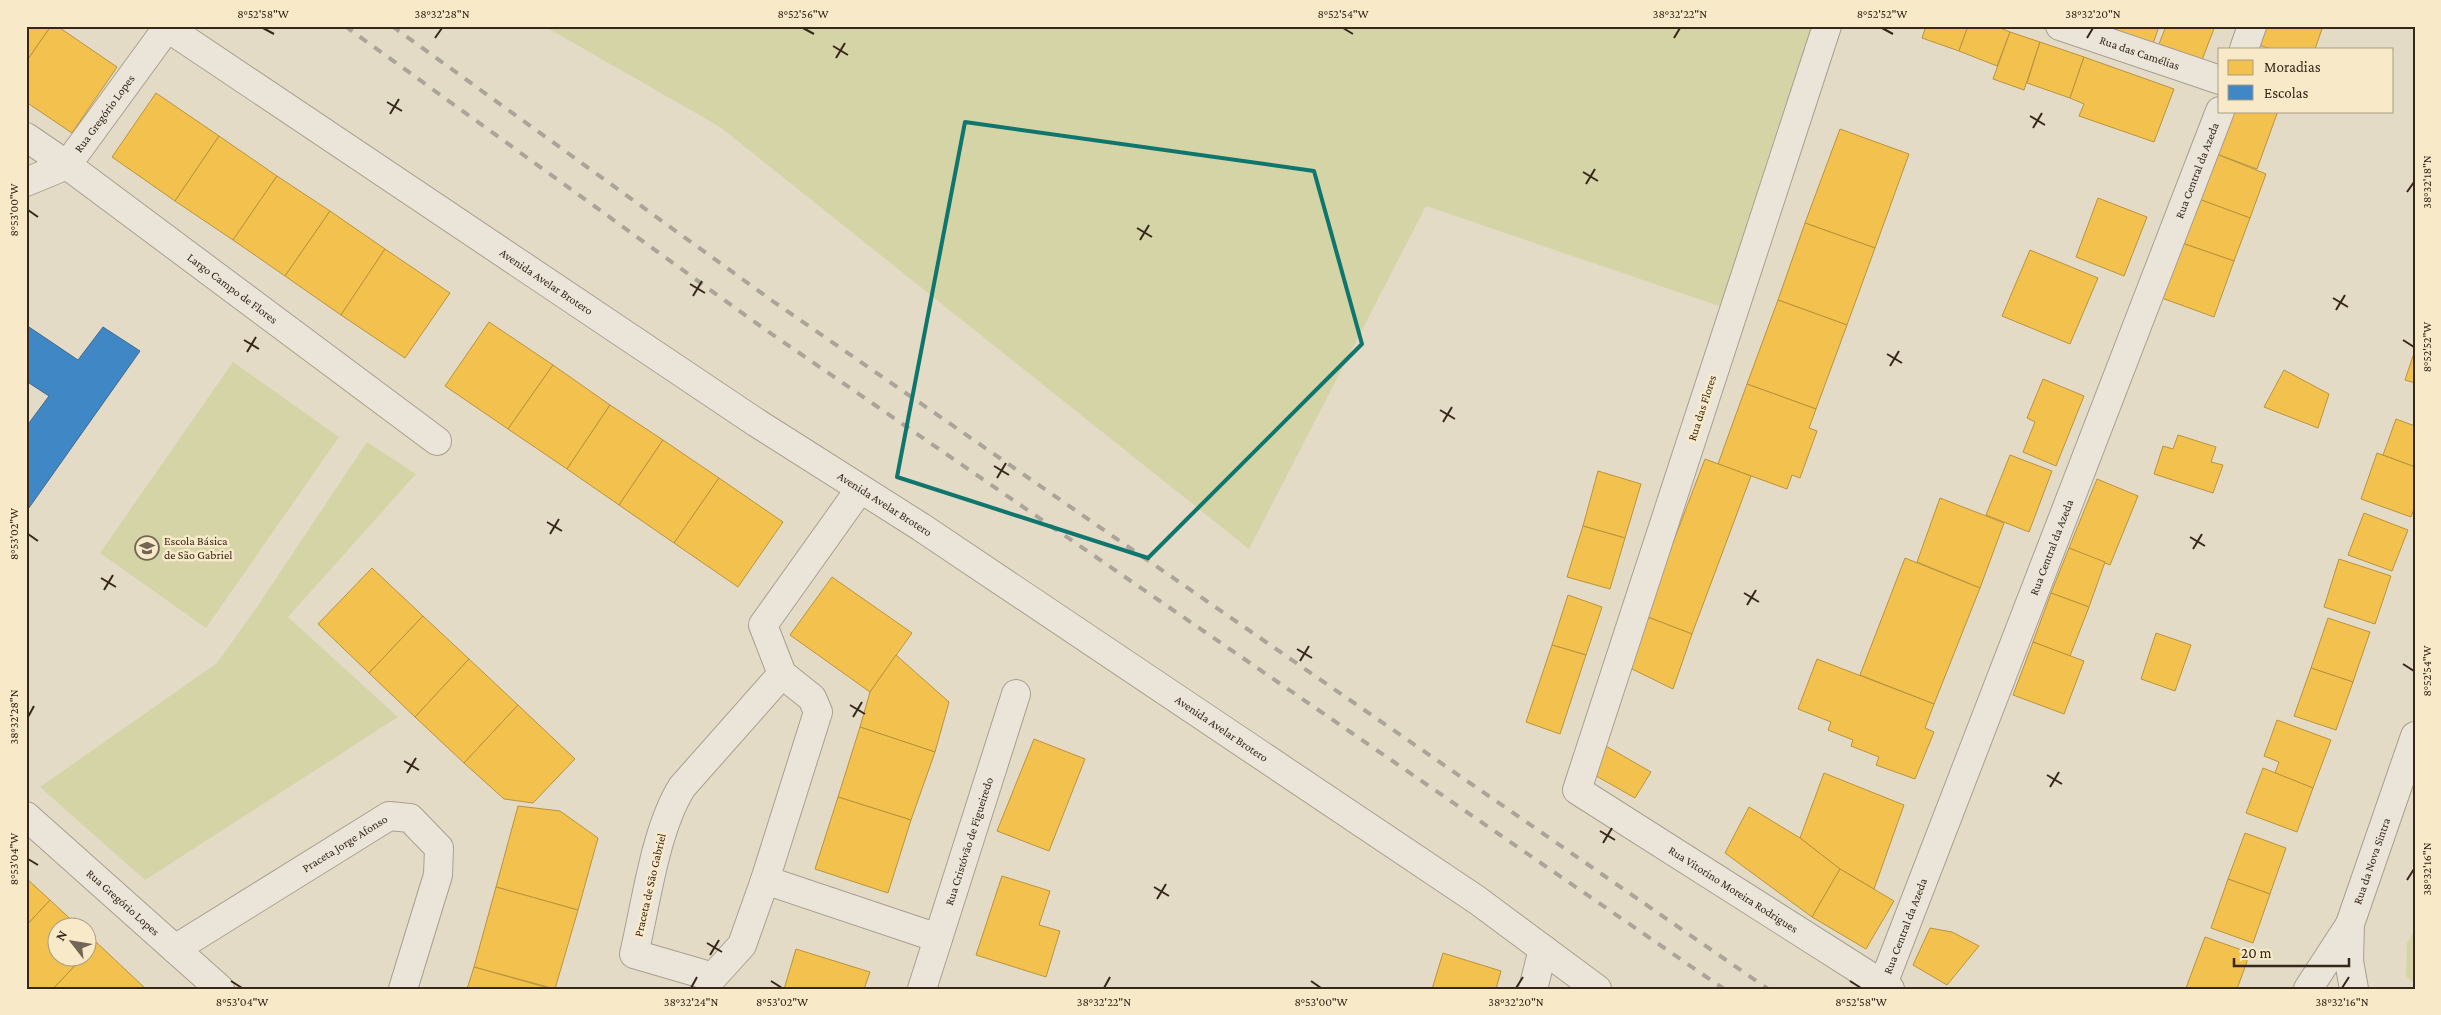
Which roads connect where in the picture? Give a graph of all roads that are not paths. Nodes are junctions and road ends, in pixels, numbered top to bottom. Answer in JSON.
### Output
{"nodes":[{"id":1,"x":1827,"y":26,"type":"edge"},
{"id":2,"x":2060,"y":26,"type":"edge"},
{"id":3,"x":2252,"y":26,"type":"edge"},
{"id":4,"x":166,"y":27,"type":"edge"},
{"id":5,"x":2244,"y":48,"type":"edge"},
{"id":6,"x":2218,"y":79,"type":"edge"},
{"id":7,"x":2220,"y":112,"type":"edge"},
{"id":8,"x":26,"y":137,"type":"edge"},
{"id":9,"x":67,"y":165,"type":"junction"},
{"id":10,"x":26,"y":182,"type":"edge"},
{"id":11,"x":437,"y":441,"type":"dead end"},
{"id":12,"x":860,"y":489,"type":"junction"},
{"id":13,"x":782,"y":674,"type":"junction"},
{"id":14,"x":1016,"y":694,"type":"dead end"},
{"id":15,"x":2415,"y":736,"type":"edge"},
{"id":16,"x":1577,"y":790,"type":"joint"},
{"id":17,"x":26,"y":816,"type":"edge"},
{"id":18,"x":765,"y":880,"type":"junction"},
{"id":19,"x":2350,"y":924,"type":"junction"},
{"id":20,"x":938,"y":938,"type":"junction"},
{"id":21,"x":174,"y":948,"type":"junction"},
{"id":22,"x":1544,"y":949,"type":"junction"},
{"id":23,"x":1887,"y":986,"type":"edge"},
{"id":24,"x":220,"y":989,"type":"edge"},
{"id":25,"x":403,"y":989,"type":"edge"},
{"id":26,"x":922,"y":989,"type":"edge"},
{"id":27,"x":1533,"y":989,"type":"edge"},
{"id":28,"x":1597,"y":989,"type":"edge"},
{"id":29,"x":2308,"y":989,"type":"edge"},
{"id":30,"x":2354,"y":989,"type":"edge"}],
"edges":[{"from":1,"to":16,"type":"street","name":"Rua das Flores"},
{"from":2,"to":6,"type":"street","name":"Rua das Camélias"},
{"from":3,"to":5,"type":"street"},
{"from":4,"to":9,"type":"street","name":"Rua Gregório Lopes"},
{"from":4,"to":12,"type":"street","name":"Avenida Avelar Brotero"},
{"from":7,"to":23,"type":"street","name":"Rua Central da Azeda"},
{"from":8,"to":9,"type":"street","name":"Largo Campo de Flores"},
{"from":9,"to":10,"type":"street","name":"Rua Gregório Lopes"},
{"from":9,"to":11,"type":"street","name":"Largo Campo de Flores"},
{"from":12,"to":13,"type":"street"},
{"from":12,"to":22,"type":"street","name":"Avenida Avelar Brotero"},
{"from":13,"to":18,"type":"street","name":"Praceta de São Gabriel"},
{"from":13,"to":18,"type":"street","name":"Praceta de São Gabriel"},
{"from":14,"to":20,"type":"street","name":"Rua Cristóvão de Figueiredo"},
{"from":15,"to":19,"type":"street","name":"Rua da Nova Sintra"},
{"from":16,"to":23,"type":"street","name":"Rua Vitorino Moreira Rodrigues"},
{"from":17,"to":21,"type":"street","name":"Rua Gregório Lopes"},
{"from":18,"to":20,"type":"street"},
{"from":19,"to":29,"type":"street"},
{"from":19,"to":30,"type":"street","name":"Rua da Nova Sintra"},
{"from":20,"to":26,"type":"street","name":"Rua Cristóvão de Figueiredo"},
{"from":21,"to":24,"type":"street","name":"Rua Gregório Lopes"},
{"from":21,"to":25,"type":"street","name":"Praceta Jorge Afonso"},
{"from":22,"to":27,"type":"street"},
{"from":22,"to":28,"type":"street","name":"Avenida Avelar Brotero"}]}
